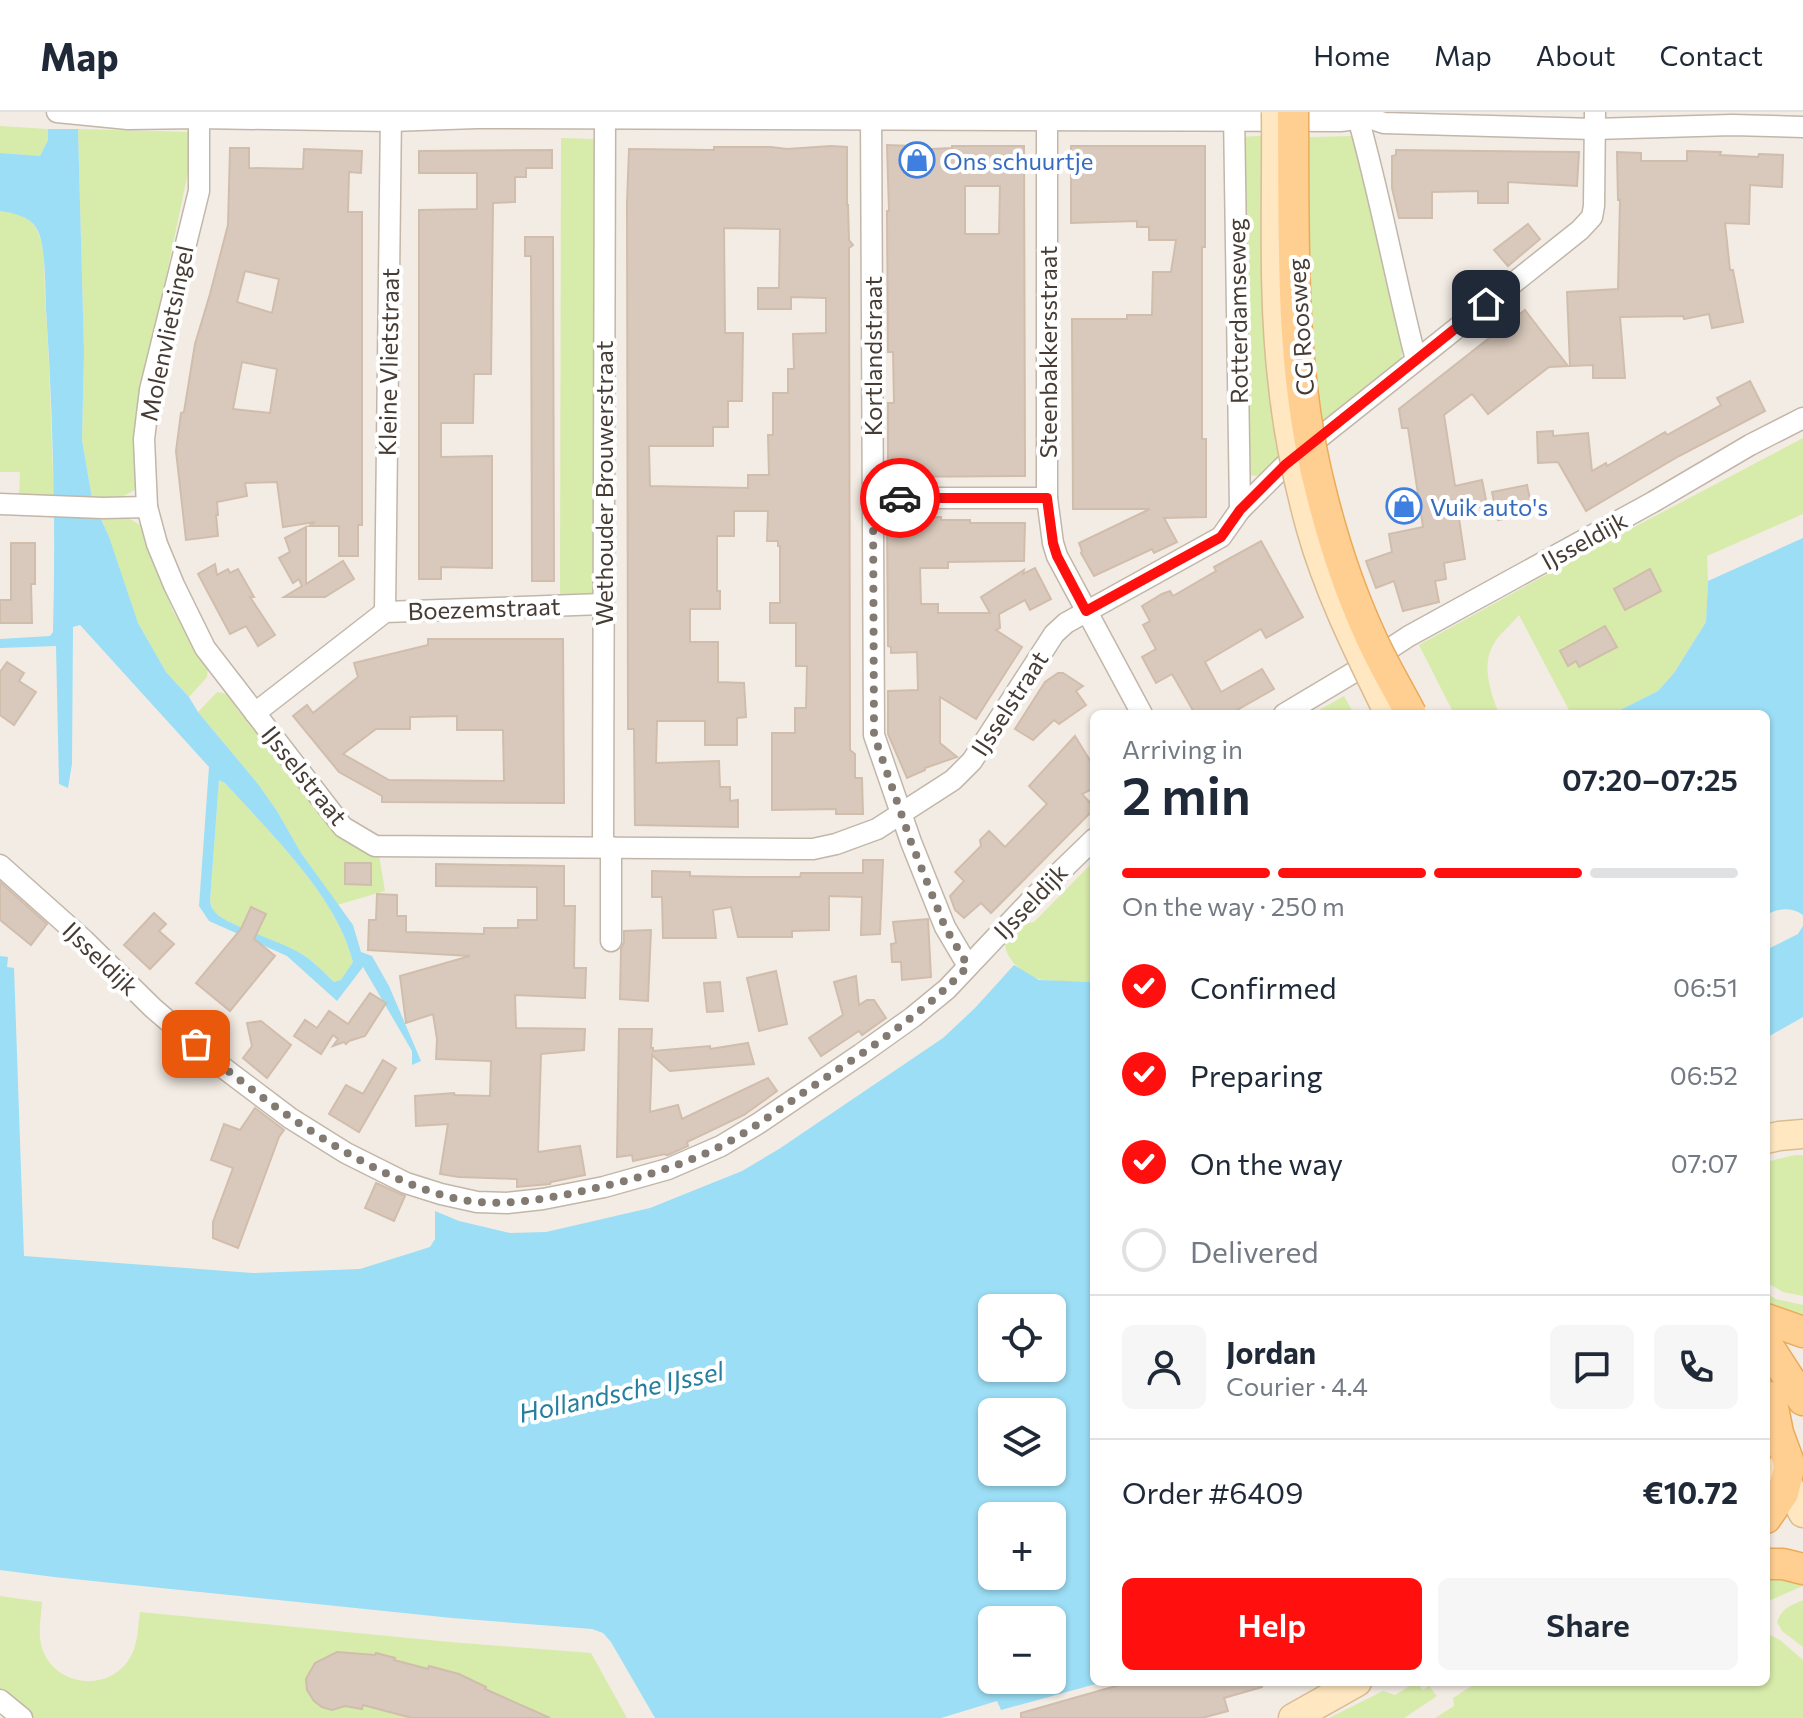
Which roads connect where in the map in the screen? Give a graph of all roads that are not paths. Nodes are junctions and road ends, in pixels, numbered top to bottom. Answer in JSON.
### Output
{"nodes":[{"id":1,"x":57,"y":112,"type":"edge"},
{"id":2,"x":78,"y":112,"type":"edge"},
{"id":3,"x":1276,"y":112,"type":"edge"},
{"id":4,"x":1293,"y":112,"type":"edge"},
{"id":5,"x":1702,"y":112,"type":"edge"},
{"id":6,"x":1357,"y":113,"type":"edge"},
{"id":7,"x":199,"y":115,"type":"edge"},
{"id":8,"x":391,"y":116,"type":"edge"},
{"id":9,"x":605,"y":116,"type":"edge"},
{"id":10,"x":871,"y":116,"type":"edge"},
{"id":11,"x":1047,"y":116,"type":"edge"},
{"id":12,"x":1234,"y":116,"type":"edge"},
{"id":13,"x":1595,"y":120,"type":"edge"},
{"id":14,"x":1732,"y":125,"type":"junction"},
{"id":15,"x":1803,"y":127,"type":"edge"},
{"id":16,"x":1416,"y":360,"type":"junction"},
{"id":17,"x":1803,"y":418,"type":"edge"},
{"id":18,"x":873,"y":498,"type":"junction"},
{"id":19,"x":1047,"y":498,"type":"junction"},
{"id":20,"x":0,"y":504,"type":"edge"},
{"id":21,"x":147,"y":507,"type":"junction"},
{"id":22,"x":1240,"y":510,"type":"junction"},
{"id":23,"x":602,"y":604,"type":"junction"},
{"id":24,"x":1086,"y":611,"type":"junction"},
{"id":25,"x":385,"y":612,"type":"junction"},
{"id":26,"x":1140,"y":710,"type":"edge"},
{"id":27,"x":1291,"y":710,"type":"edge"},
{"id":28,"x":1387,"y":710,"type":"edge"},
{"id":29,"x":1409,"y":710,"type":"edge"},
{"id":30,"x":255,"y":713,"type":"junction"},
{"id":31,"x":902,"y":812,"type":"junction"},
{"id":32,"x":1090,"y":842,"type":"edge"},
{"id":33,"x":607,"y":847,"type":"junction"},
{"id":34,"x":0,"y":865,"type":"edge"},
{"id":35,"x":611,"y":941,"type":"dead end"},
{"id":36,"x":968,"y":966,"type":"junction"},
{"id":37,"x":1803,"y":1134,"type":"edge"},
{"id":38,"x":1770,"y":1138,"type":"edge"},
{"id":39,"x":1770,"y":1320,"type":"edge"},
{"id":40,"x":1803,"y":1332,"type":"edge"},
{"id":41,"x":1770,"y":1349,"type":"edge"},
{"id":42,"x":1803,"y":1400,"type":"edge"},
{"id":43,"x":1770,"y":1401,"type":"edge"},
{"id":44,"x":1770,"y":1447,"type":"edge"},
{"id":45,"x":1795,"y":1471,"type":"edge"},
{"id":46,"x":1770,"y":1513,"type":"edge"},
{"id":47,"x":1803,"y":1513,"type":"edge"},
{"id":48,"x":1770,"y":1564,"type":"edge"},
{"id":49,"x":1803,"y":1569,"type":"edge"},
{"id":50,"x":1350,"y":1686,"type":"edge"},
{"id":51,"x":0,"y":1700,"type":"edge"},
{"id":52,"x":22,"y":1718,"type":"edge"},
{"id":53,"x":1293,"y":1718,"type":"edge"}],
"edges":[{"from":1,"to":2,"type":"street"},
{"from":2,"to":7,"type":"street"},
{"from":3,"to":28,"type":"street","name":"CG Roosweg","bridge":true},
{"from":4,"to":29,"type":"main road","name":"CG Roosweg","bridge":true},
{"from":5,"to":14,"type":"street"},
{"from":6,"to":12,"type":"street"},
{"from":6,"to":13,"type":"street"},
{"from":6,"to":16,"type":"street"},
{"from":7,"to":8,"type":"street"},
{"from":7,"to":21,"type":"street","name":"Molenvlietsingel"},
{"from":8,"to":9,"type":"street"},
{"from":8,"to":25,"type":"street","name":"Kleine Vlietstraat"},
{"from":9,"to":10,"type":"street"},
{"from":9,"to":23,"type":"street","name":"Wethouder Brouwerstraat"},
{"from":10,"to":11,"type":"street"},
{"from":10,"to":18,"type":"street","name":"Kortlandstraat"},
{"from":11,"to":12,"type":"street"},
{"from":11,"to":19,"type":"street","name":"Steenbakkersstraat"},
{"from":12,"to":22,"type":"street","name":"Rotterdamseweg"},
{"from":13,"to":14,"type":"street"},
{"from":13,"to":16,"type":"street","name":"IJsselstraat"},
{"from":14,"to":15,"type":"street"},
{"from":16,"to":22,"type":"street","name":"IJsselstraat"},
{"from":17,"to":27,"type":"street","name":"IJsseldijk"},
{"from":18,"to":19,"type":"street"},
{"from":18,"to":31,"type":"street","name":"Kortlandstraat"},
{"from":19,"to":24,"type":"street","name":"Steenbakkersstraat"},
{"from":20,"to":21,"type":"street"},
{"from":21,"to":30,"type":"street","name":"Molenvlietsingel"},
{"from":22,"to":24,"type":"street","name":"IJsselstraat"},
{"from":23,"to":25,"type":"street","name":"Boezemstraat"},
{"from":23,"to":33,"type":"street","name":"Wethouder Brouwerstraat"},
{"from":24,"to":26,"type":"street","name":"Steenbakkersstraat"},
{"from":24,"to":31,"type":"street","name":"IJsselstraat"},
{"from":25,"to":30,"type":"street","name":"Boezemstraat"},
{"from":30,"to":33,"type":"street","name":"IJsselstraat"},
{"from":31,"to":33,"type":"street","name":"IJsselstraat"},
{"from":31,"to":36,"type":"street","name":"Kortlandstraat"},
{"from":32,"to":36,"type":"street","name":"IJsseldijk"},
{"from":33,"to":35,"type":"street","name":"Wethouder Brouwerstraat"},
{"from":34,"to":36,"type":"street","name":"IJsseldijk"},
{"from":37,"to":38,"type":"street"},
{"from":39,"to":40,"type":"main road"},
{"from":41,"to":42,"type":"main road"},
{"from":43,"to":45,"type":"main road"},
{"from":44,"to":45,"type":"street"},
{"from":45,"to":46,"type":"main road"},
{"from":45,"to":47,"type":"street"},
{"from":48,"to":49,"type":"main road"},
{"from":50,"to":53,"type":"street"},
{"from":51,"to":52,"type":"street"}]}
